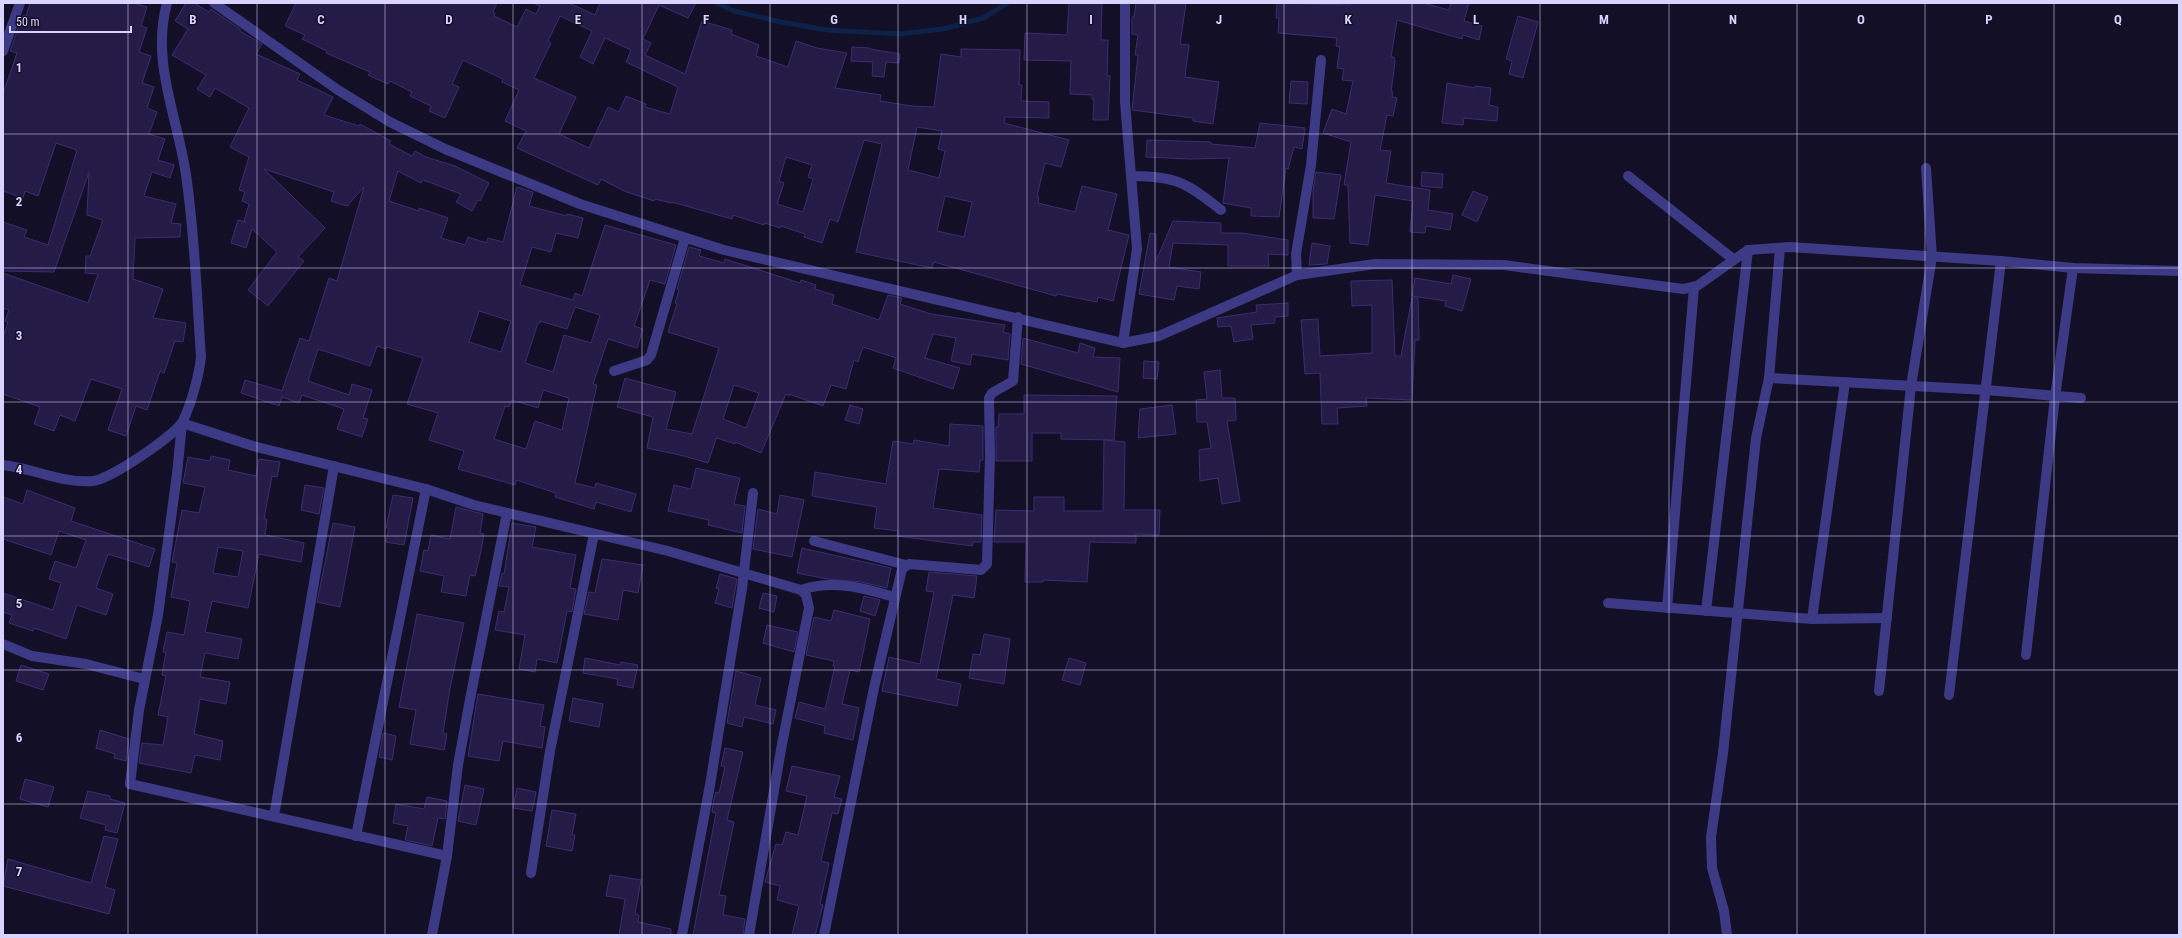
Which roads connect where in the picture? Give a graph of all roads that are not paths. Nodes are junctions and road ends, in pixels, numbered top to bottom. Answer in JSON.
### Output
{"nodes":[{"id":1,"x":20,"y":3,"type":"edge"},
{"id":2,"x":167,"y":3,"type":"edge"},
{"id":3,"x":214,"y":3,"type":"edge"},
{"id":4,"x":1125,"y":3,"type":"edge"},
{"id":5,"x":3,"y":51,"type":"edge"},
{"id":6,"x":1321,"y":60,"type":"dead end"},
{"id":7,"x":1926,"y":168,"type":"dead end"},
{"id":8,"x":1132,"y":176,"type":"junction"},
{"id":9,"x":1628,"y":176,"type":"dead end"},
{"id":10,"x":1221,"y":210,"type":"dead end"},
{"id":11,"x":685,"y":238,"type":"junction"},
{"id":12,"x":1780,"y":248,"type":"junction"},
{"id":13,"x":1748,"y":250,"type":"junction"},
{"id":14,"x":1932,"y":257,"type":"junction"},
{"id":15,"x":1733,"y":259,"type":"junction"},
{"id":16,"x":2001,"y":261,"type":"junction"},
{"id":17,"x":2072,"y":268,"type":"junction"},
{"id":18,"x":2179,"y":271,"type":"edge"},
{"id":19,"x":1297,"y":275,"type":"junction"},
{"id":20,"x":1694,"y":287,"type":"junction"},
{"id":21,"x":1018,"y":317,"type":"junction"},
{"id":22,"x":1123,"y":342,"type":"junction"},
{"id":23,"x":614,"y":371,"type":"dead end"},
{"id":24,"x":1769,"y":378,"type":"junction"},
{"id":25,"x":1845,"y":382,"type":"junction"},
{"id":26,"x":1911,"y":386,"type":"junction"},
{"id":27,"x":1986,"y":390,"type":"junction"},
{"id":28,"x":2055,"y":396,"type":"junction"},
{"id":29,"x":2081,"y":398,"type":"dead end"},
{"id":30,"x":182,"y":423,"type":"junction"},
{"id":31,"x":3,"y":465,"type":"edge"},
{"id":32,"x":334,"y":466,"type":"junction"},
{"id":33,"x":426,"y":489,"type":"junction"},
{"id":34,"x":753,"y":493,"type":"dead end"},
{"id":35,"x":507,"y":513,"type":"junction"},
{"id":36,"x":594,"y":534,"type":"junction"},
{"id":37,"x":814,"y":541,"type":"dead end"},
{"id":38,"x":906,"y":565,"type":"junction"},
{"id":39,"x":744,"y":572,"type":"junction"},
{"id":40,"x":801,"y":590,"type":"junction"},
{"id":41,"x":894,"y":597,"type":"junction"},
{"id":42,"x":1608,"y":603,"type":"dead end"},
{"id":43,"x":1667,"y":608,"type":"junction"},
{"id":44,"x":1706,"y":611,"type":"junction"},
{"id":45,"x":1738,"y":614,"type":"junction"},
{"id":46,"x":1887,"y":618,"type":"junction"},
{"id":47,"x":1812,"y":619,"type":"junction"},
{"id":48,"x":3,"y":644,"type":"edge"},
{"id":49,"x":2026,"y":656,"type":"dead end"},
{"id":50,"x":144,"y":679,"type":"junction"},
{"id":51,"x":1879,"y":691,"type":"dead end"},
{"id":52,"x":1949,"y":695,"type":"dead end"},
{"id":53,"x":274,"y":816,"type":"junction"},
{"id":54,"x":356,"y":836,"type":"junction"},
{"id":55,"x":447,"y":856,"type":"junction"},
{"id":56,"x":532,"y":873,"type":"dead end"},
{"id":57,"x":432,"y":935,"type":"edge"},
{"id":58,"x":682,"y":935,"type":"edge"},
{"id":59,"x":749,"y":935,"type":"edge"},
{"id":60,"x":824,"y":935,"type":"edge"},
{"id":61,"x":1727,"y":935,"type":"edge"}],
"edges":[{"from":1,"to":5,"type":"street"},
{"from":2,"to":30,"type":"street"},
{"from":3,"to":11,"type":"street"},
{"from":4,"to":8,"type":"street"},
{"from":6,"to":19,"type":"street"},
{"from":7,"to":14,"type":"street"},
{"from":8,"to":10,"type":"street"},
{"from":8,"to":22,"type":"street"},
{"from":9,"to":15,"type":"street"},
{"from":11,"to":21,"type":"street"},
{"from":11,"to":23,"type":"street"},
{"from":12,"to":13,"type":"street"},
{"from":12,"to":14,"type":"street"},
{"from":12,"to":24,"type":"street"},
{"from":13,"to":15,"type":"street"},
{"from":13,"to":44,"type":"street"},
{"from":14,"to":16,"type":"street"},
{"from":14,"to":26,"type":"street"},
{"from":15,"to":20,"type":"street"},
{"from":16,"to":17,"type":"street"},
{"from":16,"to":27,"type":"street"},
{"from":17,"to":18,"type":"street"},
{"from":17,"to":28,"type":"street"},
{"from":19,"to":20,"type":"street"},
{"from":19,"to":22,"type":"street"},
{"from":20,"to":43,"type":"street"},
{"from":21,"to":22,"type":"street"},
{"from":21,"to":38,"type":"street"},
{"from":24,"to":25,"type":"street"},
{"from":24,"to":45,"type":"street"},
{"from":25,"to":26,"type":"street"},
{"from":25,"to":47,"type":"street"},
{"from":26,"to":27,"type":"street"},
{"from":26,"to":46,"type":"street"},
{"from":27,"to":28,"type":"street"},
{"from":27,"to":52,"type":"street"},
{"from":28,"to":29,"type":"street"},
{"from":28,"to":49,"type":"street"},
{"from":30,"to":31,"type":"street"},
{"from":30,"to":32,"type":"street"},
{"from":30,"to":50,"type":"street"},
{"from":32,"to":33,"type":"street"},
{"from":32,"to":53,"type":"street"},
{"from":33,"to":35,"type":"street"},
{"from":33,"to":54,"type":"street"},
{"from":34,"to":39,"type":"street"},
{"from":35,"to":36,"type":"street"},
{"from":35,"to":55,"type":"street"},
{"from":36,"to":39,"type":"street"},
{"from":36,"to":56,"type":"street"},
{"from":37,"to":38,"type":"street"},
{"from":38,"to":41,"type":"street"},
{"from":39,"to":40,"type":"street"},
{"from":39,"to":58,"type":"street"},
{"from":40,"to":41,"type":"street"},
{"from":40,"to":59,"type":"street"},
{"from":41,"to":60,"type":"street"},
{"from":42,"to":43,"type":"street"},
{"from":43,"to":44,"type":"street"},
{"from":44,"to":45,"type":"street"},
{"from":45,"to":47,"type":"street"},
{"from":45,"to":61,"type":"street"},
{"from":46,"to":47,"type":"street"},
{"from":46,"to":51,"type":"street"},
{"from":48,"to":50,"type":"street"},
{"from":50,"to":53,"type":"street"},
{"from":53,"to":54,"type":"street"},
{"from":54,"to":55,"type":"street"},
{"from":55,"to":57,"type":"street"}]}
